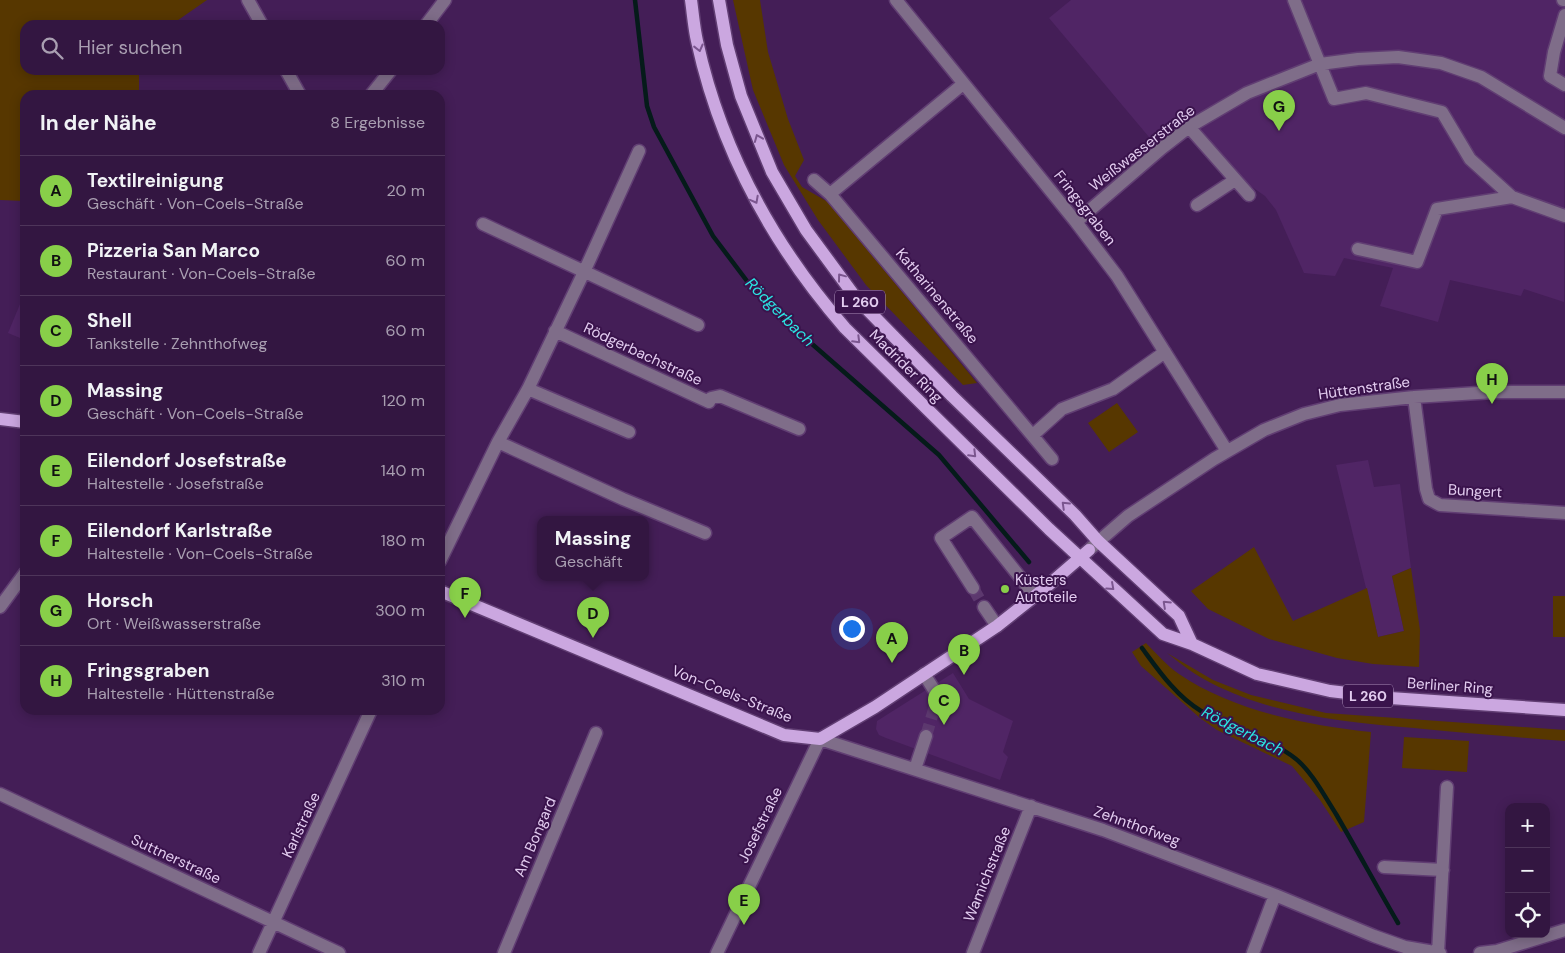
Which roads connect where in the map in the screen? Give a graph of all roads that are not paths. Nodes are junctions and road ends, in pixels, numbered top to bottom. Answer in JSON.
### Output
{"nodes":[{"id":1,"x":248,"y":0,"type":"edge"},
{"id":2,"x":445,"y":0,"type":"edge"},
{"id":3,"x":691,"y":0,"type":"edge"},
{"id":4,"x":719,"y":0,"type":"edge"},
{"id":5,"x":896,"y":0,"type":"edge"},
{"id":6,"x":1294,"y":0,"type":"edge"},
{"id":7,"x":1565,"y":15,"type":"edge"},
{"id":8,"x":259,"y":20,"type":"edge"},
{"id":9,"x":430,"y":20,"type":"edge"},
{"id":10,"x":1320,"y":64,"type":"junction"},
{"id":11,"x":289,"y":75,"type":"edge"},
{"id":12,"x":387,"y":75,"type":"edge"},
{"id":13,"x":964,"y":84,"type":"junction"},
{"id":14,"x":1565,"y":85,"type":"edge"},
{"id":15,"x":297,"y":90,"type":"edge"},
{"id":16,"x":375,"y":90,"type":"edge"},
{"id":17,"x":1190,"y":127,"type":"junction"},
{"id":18,"x":1565,"y":128,"type":"edge"},
{"id":19,"x":639,"y":151,"type":"dead end"},
{"id":20,"x":814,"y":180,"type":"dead end"},
{"id":21,"x":1235,"y":180,"type":"junction"},
{"id":22,"x":830,"y":194,"type":"junction"},
{"id":23,"x":1249,"y":195,"type":"dead end"},
{"id":24,"x":1512,"y":197,"type":"junction"},
{"id":25,"x":1197,"y":206,"type":"dead end"},
{"id":26,"x":1565,"y":216,"type":"edge"},
{"id":27,"x":1076,"y":222,"type":"junction"},
{"id":28,"x":483,"y":224,"type":"dead end"},
{"id":29,"x":1358,"y":249,"type":"dead end"},
{"id":30,"x":584,"y":272,"type":"junction"},
{"id":31,"x":698,"y":325,"type":"dead end"},
{"id":32,"x":555,"y":331,"type":"junction"},
{"id":33,"x":1165,"y":352,"type":"junction"},
{"id":34,"x":528,"y":389,"type":"junction"},
{"id":35,"x":1565,"y":392,"type":"edge"},
{"id":36,"x":1414,"y":397,"type":"junction"},
{"id":37,"x":0,"y":419,"type":"edge"},
{"id":38,"x":20,"y":421,"type":"edge"},
{"id":39,"x":799,"y":430,"type":"dead end"},
{"id":40,"x":629,"y":432,"type":"dead end"},
{"id":41,"x":1033,"y":435,"type":"junction"},
{"id":42,"x":498,"y":442,"type":"junction"},
{"id":43,"x":1228,"y":451,"type":"junction"},
{"id":44,"x":1052,"y":459,"type":"dead end"},
{"id":45,"x":1565,"y":513,"type":"edge"},
{"id":46,"x":705,"y":533,"type":"dead end"},
{"id":47,"x":1089,"y":550,"type":"junction"},
{"id":48,"x":445,"y":551,"type":"edge"},
{"id":49,"x":20,"y":580,"type":"edge"},
{"id":50,"x":973,"y":588,"type":"tunnel mouth"},
{"id":51,"x":445,"y":593,"type":"edge"},
{"id":52,"x":1035,"y":596,"type":"junction"},
{"id":53,"x":0,"y":607,"type":"edge"},
{"id":54,"x":984,"y":607,"type":"tunnel mouth"},
{"id":55,"x":997,"y":626,"type":"junction"},
{"id":56,"x":1192,"y":644,"type":"junction"},
{"id":57,"x":924,"y":674,"type":"junction"},
{"id":58,"x":936,"y":692,"type":"tunnel mouth"},
{"id":59,"x":1565,"y":710,"type":"edge"},
{"id":60,"x":369,"y":715,"type":"edge"},
{"id":61,"x":596,"y":733,"type":"dead end"},
{"id":62,"x":926,"y":736,"type":"tunnel mouth"},
{"id":63,"x":820,"y":738,"type":"junction"},
{"id":64,"x":916,"y":769,"type":"junction"},
{"id":65,"x":1448,"y":787,"type":"dead end"},
{"id":66,"x":0,"y":794,"type":"edge"},
{"id":67,"x":1031,"y":806,"type":"junction"},
{"id":68,"x":1384,"y":867,"type":"dead end"},
{"id":69,"x":1443,"y":870,"type":"junction"},
{"id":70,"x":1276,"y":895,"type":"junction"},
{"id":71,"x":274,"y":923,"type":"junction"},
{"id":72,"x":1565,"y":930,"type":"edge"},
{"id":73,"x":1497,"y":952,"type":"edge"},
{"id":74,"x":259,"y":953,"type":"edge"},
{"id":75,"x":339,"y":953,"type":"edge"},
{"id":76,"x":504,"y":953,"type":"edge"},
{"id":77,"x":717,"y":953,"type":"edge"},
{"id":78,"x":974,"y":953,"type":"edge"},
{"id":79,"x":1253,"y":953,"type":"edge"},
{"id":80,"x":1439,"y":953,"type":"edge"},
{"id":81,"x":1480,"y":953,"type":"edge"}],
"edges":[{"from":1,"to":8,"type":"street"},
{"from":2,"to":9,"type":"street"},
{"from":3,"to":47,"type":"main road","name":"Madrider Ring","number":"L 260","one_way":true},
{"from":47,"to":4,"type":"main road","name":"Madrider Ring","number":"L 260","one_way":true},
{"from":5,"to":13,"type":"street","name":"Fringsgraben"},
{"from":6,"to":10,"type":"street"},
{"from":7,"to":14,"type":"street"},
{"from":10,"to":17,"type":"street","name":"Weißwasserstraße"},
{"from":10,"to":18,"type":"street","name":"Weißwasserstraße"},
{"from":10,"to":24,"type":"street"},
{"from":11,"to":15,"type":"street"},
{"from":12,"to":16,"type":"street"},
{"from":13,"to":22,"type":"street"},
{"from":13,"to":27,"type":"street","name":"Fringsgraben"},
{"from":17,"to":21,"type":"street"},
{"from":17,"to":27,"type":"street","name":"Weißwasserstraße"},
{"from":19,"to":30,"type":"street"},
{"from":20,"to":22,"type":"street","name":"Katharinenstraße"},
{"from":21,"to":23,"type":"street"},
{"from":21,"to":25,"type":"street"},
{"from":22,"to":41,"type":"street","name":"Katharinenstraße"},
{"from":24,"to":26,"type":"street"},
{"from":24,"to":29,"type":"street"},
{"from":27,"to":33,"type":"street","name":"Fringsgraben"},
{"from":28,"to":30,"type":"street"},
{"from":30,"to":31,"type":"street"},
{"from":30,"to":32,"type":"street"},
{"from":32,"to":34,"type":"street"},
{"from":32,"to":39,"type":"street","name":"Rödgerbachstraße"},
{"from":33,"to":41,"type":"street"},
{"from":33,"to":43,"type":"street","name":"Fringsgraben"},
{"from":34,"to":40,"type":"street"},
{"from":34,"to":42,"type":"street"},
{"from":35,"to":36,"type":"street","name":"Hüttenstraße"},
{"from":36,"to":43,"type":"street","name":"Hüttenstraße"},
{"from":36,"to":45,"type":"street","name":"Bungert"},
{"from":37,"to":38,"type":"main road"},
{"from":41,"to":44,"type":"street","name":"Katharinenstraße"},
{"from":42,"to":46,"type":"street"},
{"from":42,"to":48,"type":"street"},
{"from":43,"to":47,"type":"street","name":"Hüttenstraße"},
{"from":47,"to":52,"type":"main road"},
{"from":56,"to":47,"type":"main road","number":"L 260","one_way":true},
{"from":47,"to":56,"type":"main road","name":"Berliner Ring","number":"L 260","one_way":true},
{"from":49,"to":53,"type":"street"},
{"from":50,"to":52,"type":"street"},
{"from":51,"to":63,"type":"main road","name":"Von-Coels-Straße"},
{"from":52,"to":55,"type":"main road"},
{"from":54,"to":55,"type":"street"},
{"from":55,"to":57,"type":"main road"},
{"from":56,"to":59,"type":"main road","name":"Berliner Ring","number":"L 260"},
{"from":57,"to":58,"type":"street"},
{"from":57,"to":63,"type":"main road"},
{"from":60,"to":71,"type":"street","name":"Karlstraße"},
{"from":61,"to":76,"type":"street","name":"Am Bongard"},
{"from":62,"to":64,"type":"street"},
{"from":63,"to":64,"type":"street","name":"Zehnthofweg"},
{"from":63,"to":77,"type":"street","name":"Josefstraße"},
{"from":64,"to":67,"type":"street","name":"Zehnthofweg"},
{"from":65,"to":69,"type":"street"},
{"from":66,"to":71,"type":"street","name":"Suttnerstraße"},
{"from":67,"to":70,"type":"street","name":"Zehnthofweg"},
{"from":67,"to":78,"type":"street","name":"Wamichstraße"},
{"from":68,"to":69,"type":"street"},
{"from":69,"to":80,"type":"street"},
{"from":70,"to":79,"type":"street"},
{"from":70,"to":80,"type":"street","name":"Zehnthofweg"},
{"from":71,"to":74,"type":"street","name":"Karlstraße"},
{"from":71,"to":75,"type":"street","name":"Suttnerstraße"},
{"from":72,"to":73,"type":"street"},
{"from":73,"to":81,"type":"street"}]}
